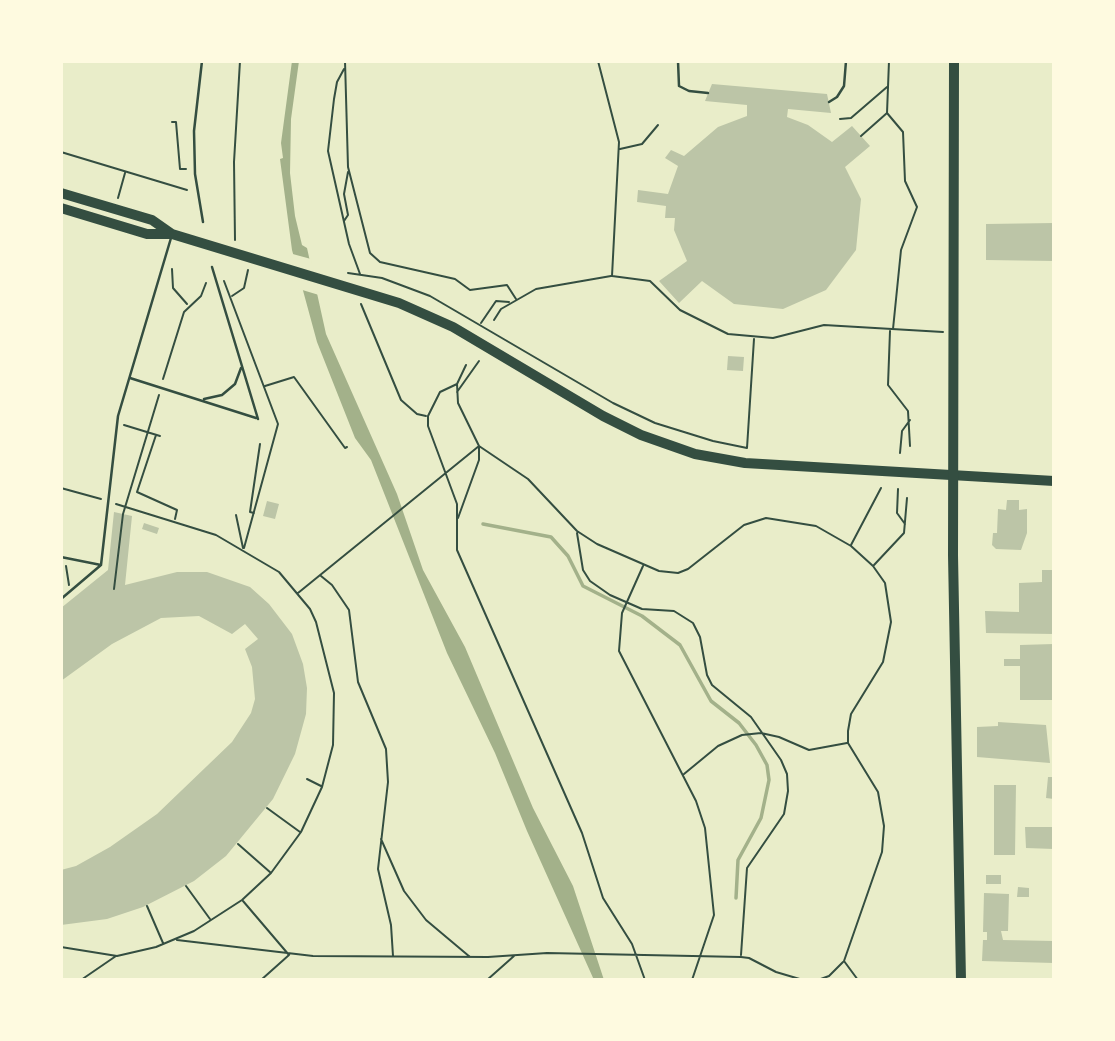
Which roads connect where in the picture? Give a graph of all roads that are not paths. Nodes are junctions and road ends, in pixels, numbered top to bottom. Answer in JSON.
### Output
{"nodes":[{"id":1,"x":202,"y":61,"type":"edge"},
{"id":2,"x":678,"y":61,"type":"edge"},
{"id":3,"x":846,"y":61,"type":"edge"},
{"id":4,"x":954,"y":61,"type":"edge"},
{"id":5,"x":708,"y":93,"type":"dead end"},
{"id":6,"x":829,"y":102,"type":"dead end"},
{"id":7,"x":61,"y":193,"type":"edge"},
{"id":8,"x":61,"y":208,"type":"edge"},
{"id":9,"x":203,"y":222,"type":"dead end"},
{"id":10,"x":172,"y":234,"type":"junction"},
{"id":11,"x":212,"y":267,"type":"dead end"},
{"id":12,"x":241,"y":365,"type":"junction"},
{"id":13,"x":130,"y":378,"type":"junction"},
{"id":14,"x":204,"y":399,"type":"junction"},
{"id":15,"x":953,"y":474,"type":"junction"},
{"id":16,"x":1054,"y":481,"type":"edge"},
{"id":17,"x":61,"y":557,"type":"edge"},
{"id":18,"x":102,"y":565,"type":"junction"},
{"id":19,"x":61,"y":599,"type":"edge"},
{"id":20,"x":961,"y":980,"type":"edge"}],
"edges":[{"from":1,"to":9,"type":"lane"},
{"from":2,"to":5,"type":"lane"},
{"from":3,"to":6,"type":"lane"},
{"from":4,"to":15,"type":"main road"},
{"from":7,"to":10,"type":"main road"},
{"from":8,"to":10,"type":"main road"},
{"from":10,"to":13,"type":"lane"},
{"from":10,"to":15,"type":"main road"},
{"from":11,"to":12,"type":"lane"},
{"from":12,"to":14,"type":"lane"},
{"from":12,"to":14,"type":"lane"},
{"from":13,"to":14,"type":"lane"},
{"from":13,"to":18,"type":"lane"},
{"from":15,"to":16,"type":"main road"},
{"from":15,"to":20,"type":"main road"},
{"from":17,"to":18,"type":"lane"},
{"from":18,"to":19,"type":"lane"}]}
